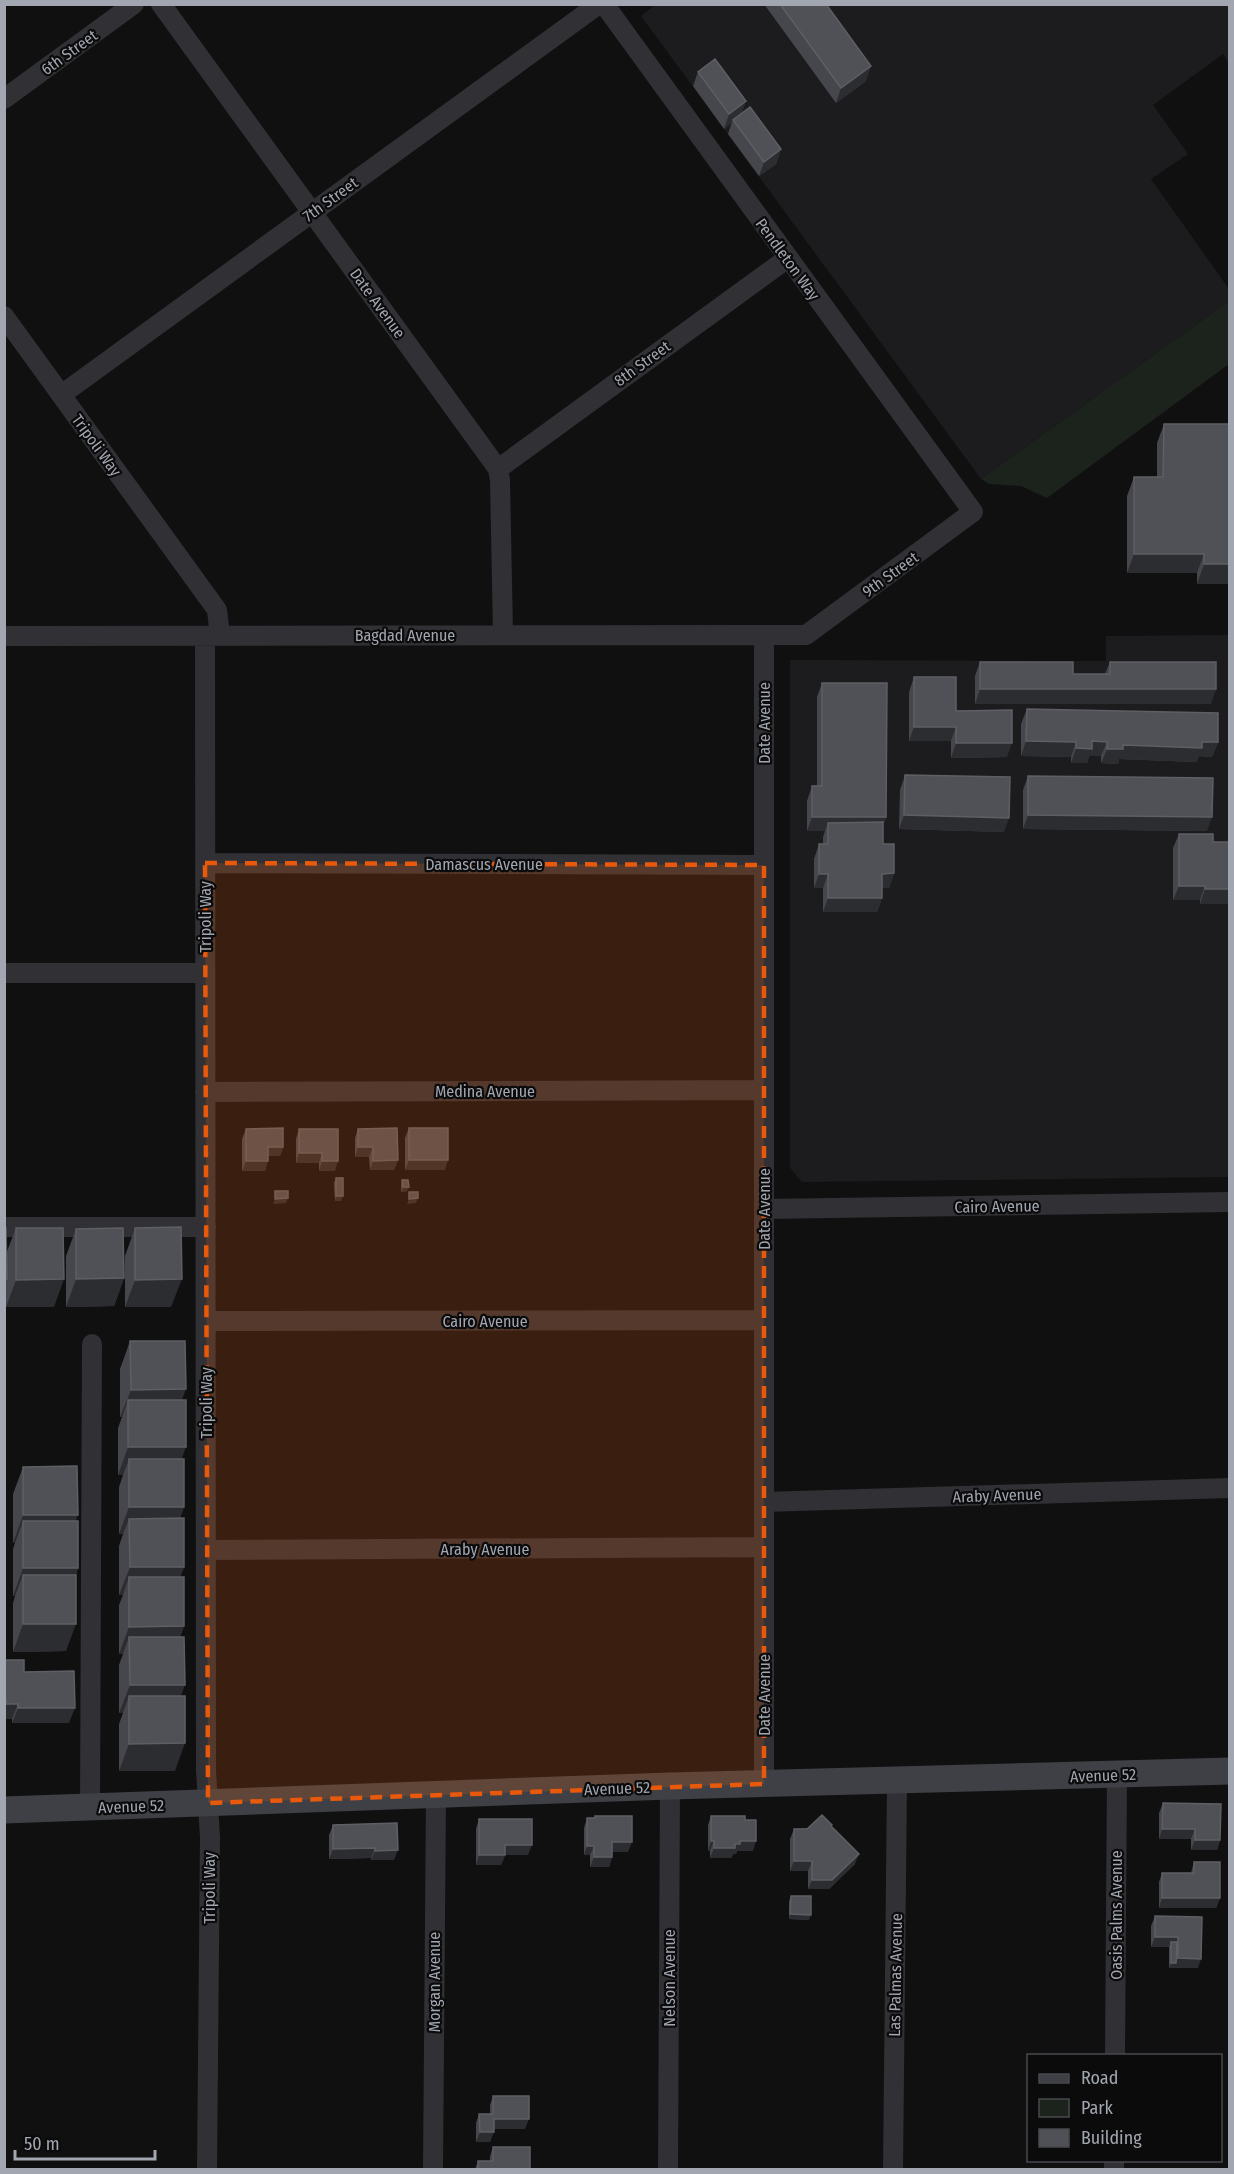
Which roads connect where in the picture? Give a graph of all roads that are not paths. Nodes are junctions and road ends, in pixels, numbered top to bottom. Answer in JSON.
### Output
{"nodes":[{"id":1,"x":134,"y":4,"type":"edge"},
{"id":2,"x":161,"y":4,"type":"edge"},
{"id":3,"x":599,"y":4,"type":"edge"},
{"id":4,"x":604,"y":4,"type":"edge"},
{"id":5,"x":4,"y":99,"type":"edge"},
{"id":6,"x":312,"y":212,"type":"junction"},
{"id":7,"x":788,"y":258,"type":"junction"},
{"id":8,"x":4,"y":316,"type":"edge"},
{"id":9,"x":61,"y":395,"type":"junction"},
{"id":10,"x":498,"y":469,"type":"junction"},
{"id":11,"x":974,"y":512,"type":"joint"},
{"id":12,"x":503,"y":634,"type":"junction"},
{"id":13,"x":764,"y":635,"type":"junction"},
{"id":14,"x":806,"y":635,"type":"joint"},
{"id":15,"x":4,"y":636,"type":"edge"},
{"id":16,"x":212,"y":636,"type":"junction"},
{"id":17,"x":205,"y":863,"type":"junction"},
{"id":18,"x":764,"y":865,"type":"junction"},
{"id":19,"x":4,"y":973,"type":"edge"},
{"id":20,"x":206,"y":973,"type":"junction"},
{"id":21,"x":764,"y":1090,"type":"junction"},
{"id":22,"x":206,"y":1092,"type":"junction"},
{"id":23,"x":1230,"y":1202,"type":"edge"},
{"id":24,"x":764,"y":1209,"type":"junction"},
{"id":25,"x":4,"y":1227,"type":"edge"},
{"id":26,"x":206,"y":1227,"type":"junction"},
{"id":27,"x":764,"y":1320,"type":"junction"},
{"id":28,"x":206,"y":1322,"type":"junction"},
{"id":29,"x":92,"y":1344,"type":"dead end"},
{"id":30,"x":1230,"y":1488,"type":"edge"},
{"id":31,"x":764,"y":1502,"type":"junction"},
{"id":32,"x":764,"y":1547,"type":"junction"},
{"id":33,"x":206,"y":1550,"type":"junction"},
{"id":34,"x":1230,"y":1771,"type":"edge"},
{"id":35,"x":1117,"y":1775,"type":"junction"},
{"id":36,"x":897,"y":1781,"type":"junction"},
{"id":37,"x":764,"y":1784,"type":"junction"},
{"id":38,"x":670,"y":1786,"type":"junction"},
{"id":39,"x":436,"y":1794,"type":"junction"},
{"id":40,"x":208,"y":1803,"type":"junction"},
{"id":41,"x":90,"y":1807,"type":"junction"},
{"id":42,"x":4,"y":1810,"type":"edge"},
{"id":43,"x":1115,"y":2054,"type":"edge"},
{"id":44,"x":207,"y":2169,"type":"edge"},
{"id":45,"x":434,"y":2169,"type":"edge"},
{"id":46,"x":668,"y":2169,"type":"edge"},
{"id":47,"x":894,"y":2169,"type":"edge"}],
"edges":[{"from":1,"to":5,"type":"street","name":"6th Street"},
{"from":2,"to":6,"type":"street","name":"Date Avenue"},
{"from":3,"to":6,"type":"street","name":"7th Street"},
{"from":4,"to":7,"type":"street","name":"Pendleton Way"},
{"from":6,"to":9,"type":"street","name":"7th Street"},
{"from":6,"to":10,"type":"street","name":"Date Avenue"},
{"from":7,"to":10,"type":"street","name":"8th Street"},
{"from":7,"to":11,"type":"street","name":"Pendleton Way"},
{"from":8,"to":9,"type":"street","name":"Tripoli Way"},
{"from":9,"to":16,"type":"street","name":"Tripoli Way"},
{"from":10,"to":12,"type":"street"},
{"from":11,"to":14,"type":"street","name":"9th Street"},
{"from":12,"to":13,"type":"street","name":"Bagdad Avenue"},
{"from":12,"to":16,"type":"street","name":"Bagdad Avenue"},
{"from":13,"to":14,"type":"street","name":"Bagdad Avenue"},
{"from":13,"to":18,"type":"street","name":"Date Avenue"},
{"from":15,"to":16,"type":"street","name":"Bagdad Avenue"},
{"from":16,"to":17,"type":"street","name":"Tripoli Way"},
{"from":17,"to":18,"type":"street","name":"Damascus Avenue"},
{"from":17,"to":20,"type":"street","name":"Tripoli Way"},
{"from":18,"to":21,"type":"street","name":"Date Avenue"},
{"from":19,"to":20,"type":"street"},
{"from":20,"to":22,"type":"street","name":"Tripoli Way"},
{"from":21,"to":22,"type":"street","name":"Medina Avenue"},
{"from":21,"to":24,"type":"street","name":"Date Avenue"},
{"from":22,"to":26,"type":"street","name":"Tripoli Way"},
{"from":23,"to":24,"type":"street","name":"Cairo Avenue"},
{"from":24,"to":27,"type":"street","name":"Date Avenue"},
{"from":25,"to":26,"type":"street"},
{"from":26,"to":28,"type":"street","name":"Tripoli Way"},
{"from":27,"to":28,"type":"street","name":"Cairo Avenue"},
{"from":27,"to":31,"type":"street","name":"Date Avenue"},
{"from":28,"to":33,"type":"street","name":"Tripoli Way"},
{"from":29,"to":41,"type":"street"},
{"from":30,"to":31,"type":"street","name":"Araby Avenue"},
{"from":31,"to":32,"type":"street","name":"Date Avenue"},
{"from":32,"to":33,"type":"street","name":"Araby Avenue"},
{"from":32,"to":37,"type":"street","name":"Date Avenue"},
{"from":33,"to":40,"type":"street","name":"Tripoli Way"},
{"from":34,"to":35,"type":"main road","name":"Avenue 52"},
{"from":35,"to":36,"type":"main road","name":"Avenue 52"},
{"from":35,"to":43,"type":"street","name":"Oasis Palms Avenue"},
{"from":36,"to":37,"type":"main road","name":"Avenue 52"},
{"from":36,"to":47,"type":"street","name":"Las Palmas Avenue"},
{"from":37,"to":38,"type":"main road","name":"Avenue 52"},
{"from":38,"to":39,"type":"main road","name":"Avenue 52"},
{"from":38,"to":46,"type":"street","name":"Nelson Avenue"},
{"from":39,"to":40,"type":"main road","name":"Avenue 52"},
{"from":39,"to":45,"type":"street","name":"Morgan Avenue"},
{"from":40,"to":41,"type":"main road","name":"Avenue 52"},
{"from":40,"to":44,"type":"street","name":"Tripoli Way"},
{"from":41,"to":42,"type":"main road","name":"Avenue 52"}]}
